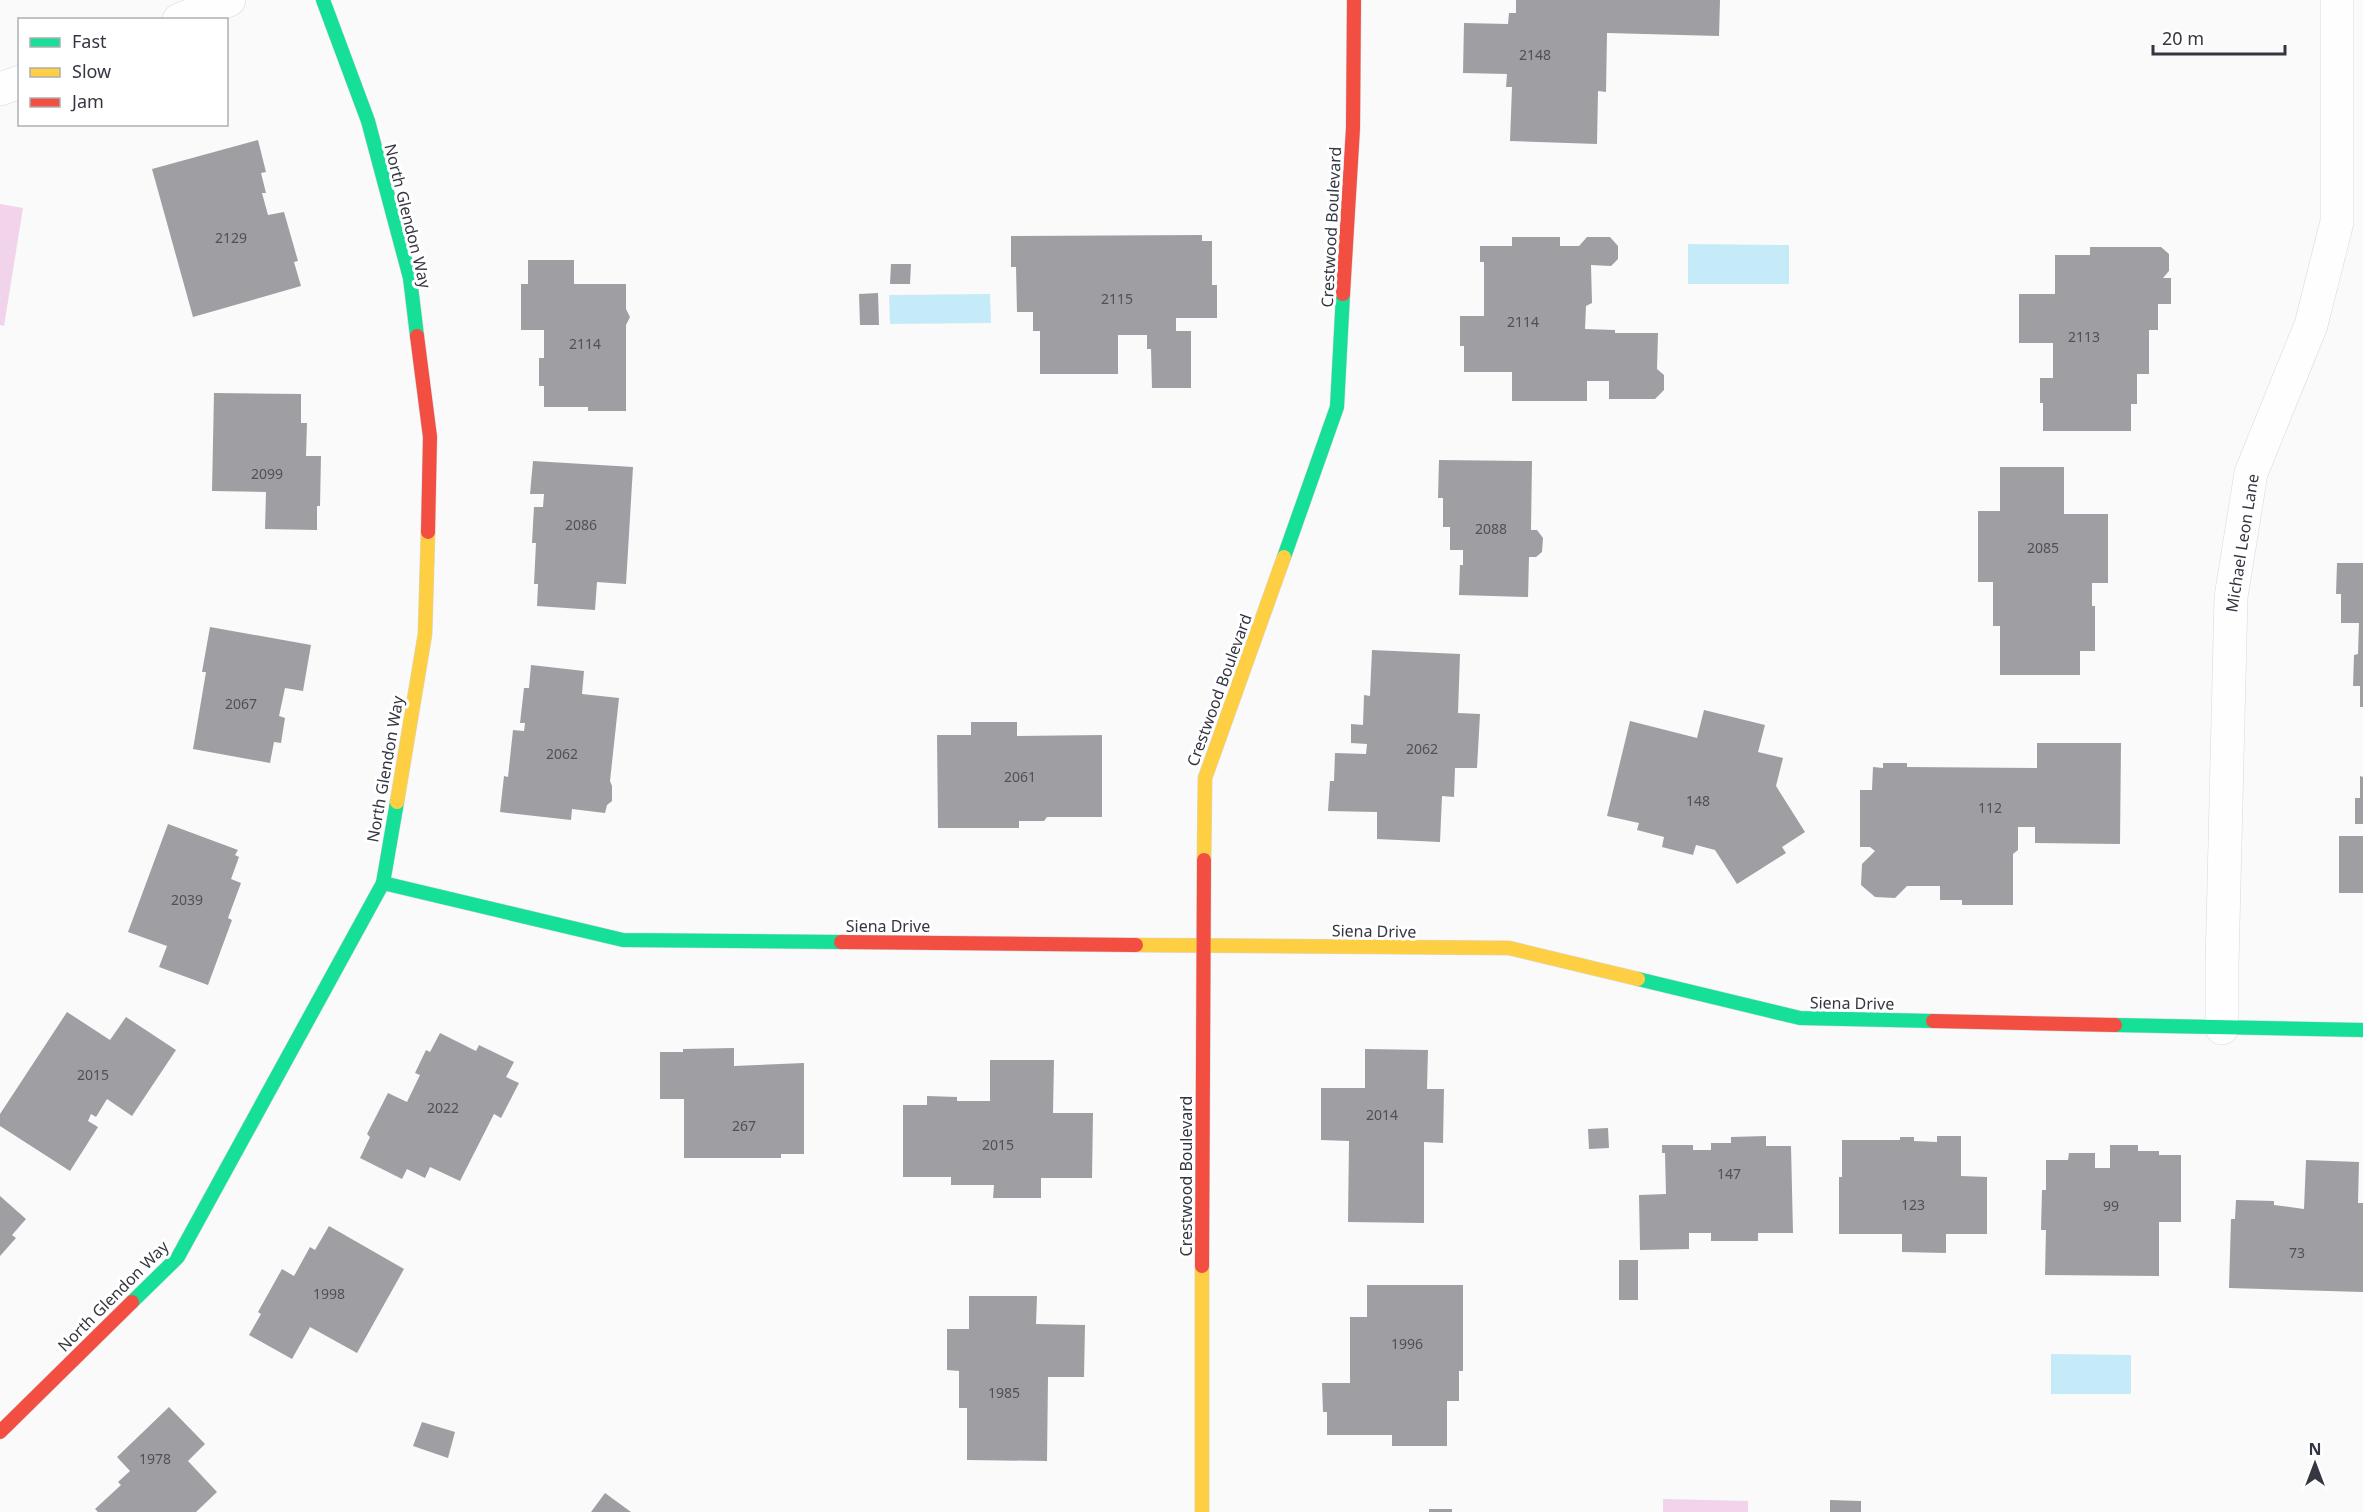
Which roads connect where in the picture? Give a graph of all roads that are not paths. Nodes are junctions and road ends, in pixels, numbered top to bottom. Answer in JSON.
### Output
{"nodes":[{"id":1,"x":229,"y":0,"type":"edge"},
{"id":2,"x":323,"y":0,"type":"edge"},
{"id":3,"x":1354,"y":0,"type":"edge"},
{"id":4,"x":2337,"y":0,"type":"edge"},
{"id":5,"x":184,"y":18,"type":"edge"},
{"id":6,"x":18,"y":83,"type":"edge"},
{"id":7,"x":0,"y":89,"type":"edge"},
{"id":8,"x":383,"y":883,"type":"junction"},
{"id":9,"x":1202,"y":946,"type":"junction"},
{"id":10,"x":2222,"y":1028,"type":"junction"},
{"id":11,"x":2363,"y":1030,"type":"edge"},
{"id":12,"x":0,"y":1432,"type":"edge"},
{"id":13,"x":1202,"y":1512,"type":"edge"}],
"edges":[{"from":1,"to":5,"type":"street"},
{"from":2,"to":8,"type":"street","name":"North Glendon Way"},
{"from":3,"to":9,"type":"street","name":"Crestwood Boulevard"},
{"from":4,"to":10,"type":"street","name":"Michael Leon Lane"},
{"from":6,"to":7,"type":"street"},
{"from":8,"to":9,"type":"street","name":"Siena Drive"},
{"from":8,"to":12,"type":"street","name":"North Glendon Way"},
{"from":9,"to":10,"type":"street","name":"Siena Drive"},
{"from":9,"to":13,"type":"street","name":"Crestwood Boulevard"},
{"from":10,"to":11,"type":"street","name":"Siena Drive"}]}
